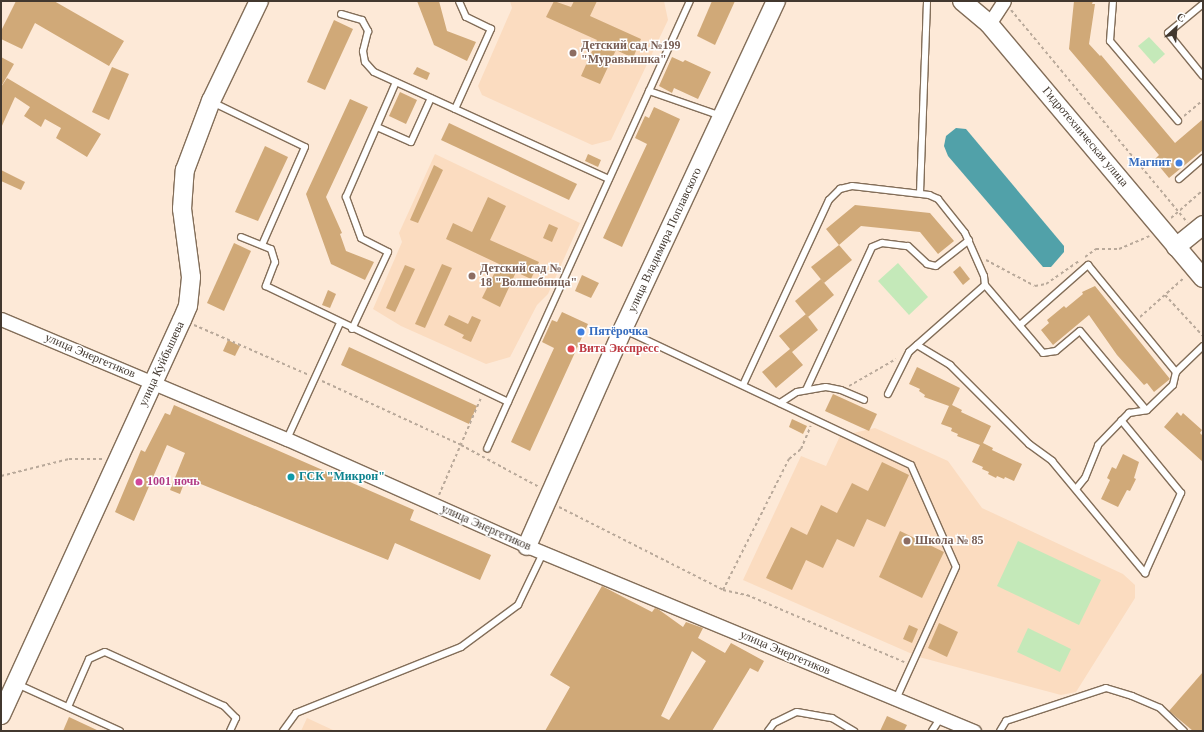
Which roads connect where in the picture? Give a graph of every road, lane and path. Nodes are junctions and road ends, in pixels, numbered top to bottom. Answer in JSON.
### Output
{"nodes":[{"id":1,"x":259,"y":1,"type":"edge"},
{"id":2,"x":459,"y":1,"type":"edge"},
{"id":3,"x":690,"y":1,"type":"edge"},
{"id":4,"x":776,"y":1,"type":"edge"},
{"id":5,"x":927,"y":1,"type":"edge"},
{"id":6,"x":962,"y":1,"type":"edge"},
{"id":7,"x":1004,"y":1,"type":"edge"},
{"id":8,"x":1113,"y":1,"type":"edge"},
{"id":9,"x":1203,"y":4,"type":"edge"},
{"id":10,"x":340,"y":14,"type":"dead end"},
{"id":11,"x":989,"y":24,"type":"junction"},
{"id":12,"x":1203,"y":76,"type":"edge"},
{"id":13,"x":396,"y":82,"type":"junction"},
{"id":14,"x":649,"y":91,"type":"junction"},
{"id":15,"x":431,"y":98,"type":"junction"},
{"id":16,"x":1203,"y":100,"type":"edge"},
{"id":17,"x":211,"y":101,"type":"junction"},
{"id":18,"x":455,"y":109,"type":"junction"},
{"id":19,"x":722,"y":116,"type":"junction"},
{"id":20,"x":1178,"y":121,"type":"joint"},
{"id":21,"x":376,"y":128,"type":"junction"},
{"id":22,"x":1203,"y":158,"type":"edge"},
{"id":23,"x":610,"y":178,"type":"junction"},
{"id":24,"x":1179,"y":179,"type":"dead end"},
{"id":25,"x":1203,"y":190,"type":"edge"},
{"id":26,"x":920,"y":194,"type":"junction"},
{"id":27,"x":1178,"y":211,"type":"junction"},
{"id":28,"x":1160,"y":227,"type":"junction"},
{"id":29,"x":1199,"y":228,"type":"edge"},
{"id":30,"x":241,"y":237,"type":"dead end"},
{"id":31,"x":969,"y":240,"type":"junction"},
{"id":32,"x":262,"y":245,"type":"junction"},
{"id":33,"x":1176,"y":247,"type":"junction"},
{"id":34,"x":975,"y":254,"type":"junction"},
{"id":35,"x":1195,"y":277,"type":"edge"},
{"id":36,"x":985,"y":285,"type":"junction"},
{"id":37,"x":1165,"y":294,"type":"junction"},
{"id":38,"x":1,"y":319,"type":"edge"},
{"id":39,"x":182,"y":320,"type":"junction"},
{"id":40,"x":1134,"y":321,"type":"junction"},
{"id":41,"x":340,"y":323,"type":"junction"},
{"id":42,"x":1020,"y":325,"type":"junction"},
{"id":43,"x":352,"y":329,"type":"junction"},
{"id":44,"x":623,"y":329,"type":"junction"},
{"id":45,"x":1203,"y":336,"type":"edge"},
{"id":46,"x":917,"y":346,"type":"junction"},
{"id":47,"x":1203,"y":346,"type":"edge"},
{"id":48,"x":909,"y":352,"type":"junction"},
{"id":49,"x":1176,"y":372,"type":"junction"},
{"id":50,"x":315,"y":378,"type":"junction"},
{"id":51,"x":153,"y":382,"type":"junction"},
{"id":52,"x":743,"y":385,"type":"junction"},
{"id":53,"x":806,"y":390,"type":"junction"},
{"id":54,"x":841,"y":390,"type":"junction"},
{"id":55,"x":484,"y":391,"type":"junction"},
{"id":56,"x":888,"y":394,"type":"dead end"},
{"id":57,"x":864,"y":400,"type":"dead end"},
{"id":58,"x":508,"y":402,"type":"junction"},
{"id":59,"x":780,"y":403,"type":"junction"},
{"id":60,"x":1146,"y":410,"type":"junction"},
{"id":61,"x":814,"y":420,"type":"junction"},
{"id":62,"x":1121,"y":420,"type":"junction"},
{"id":63,"x":287,"y":439,"type":"junction"},
{"id":64,"x":460,"y":445,"type":"junction"},
{"id":65,"x":487,"y":449,"type":"dead end"},
{"id":66,"x":118,"y":459,"type":"junction"},
{"id":67,"x":1,"y":476,"type":"edge"},
{"id":68,"x":1076,"y":489,"type":"junction"},
{"id":69,"x":544,"y":495,"type":"junction"},
{"id":70,"x":434,"y":505,"type":"junction"},
{"id":71,"x":535,"y":549,"type":"junction"},
{"id":72,"x":723,"y":590,"type":"junction"},
{"id":73,"x":911,"y":665,"type":"junction"},
{"id":74,"x":16,"y":683,"type":"junction"},
{"id":75,"x":896,"y":699,"type":"junction"},
{"id":76,"x":68,"y":707,"type":"junction"},
{"id":77,"x":1,"y":714,"type":"edge"},
{"id":78,"x":941,"y":717,"type":"junction"},
{"id":79,"x":120,"y":731,"type":"edge"},
{"id":80,"x":230,"y":731,"type":"edge"},
{"id":81,"x":283,"y":731,"type":"edge"},
{"id":82,"x":768,"y":731,"type":"edge"},
{"id":83,"x":854,"y":731,"type":"edge"},
{"id":84,"x":932,"y":731,"type":"edge"},
{"id":85,"x":974,"y":731,"type":"edge"},
{"id":86,"x":1000,"y":731,"type":"edge"},
{"id":87,"x":1184,"y":731,"type":"edge"}],
"edges":[{"from":1,"to":17,"type":"main road","name":"улица Куйбышева"},
{"from":2,"to":18,"type":"lane"},
{"from":3,"to":14,"type":"lane"},
{"from":4,"to":19,"type":"main road","name":"улица Владимира Поплавского"},
{"from":5,"to":26,"type":"lane"},
{"from":6,"to":11,"type":"main road","name":"Гидротехническая улица"},
{"from":7,"to":11,"type":"street"},
{"from":7,"to":27,"type":"path"},
{"from":8,"to":20,"type":"lane"},
{"from":9,"to":12,"type":"lane"},
{"from":10,"to":13,"type":"lane"},
{"from":11,"to":28,"type":"main road","name":"Гидротехническая улица"},
{"from":13,"to":15,"type":"lane"},
{"from":13,"to":21,"type":"lane"},
{"from":14,"to":19,"type":"lane"},
{"from":14,"to":23,"type":"lane"},
{"from":15,"to":18,"type":"lane"},
{"from":15,"to":21,"type":"lane"},
{"from":16,"to":20,"type":"path"},
{"from":17,"to":32,"type":"lane"},
{"from":17,"to":39,"type":"main road","name":"улица Куйбышева"},
{"from":18,"to":23,"type":"lane"},
{"from":19,"to":44,"type":"main road","name":"улица Владимира Поплавского"},
{"from":21,"to":43,"type":"lane"},
{"from":22,"to":24,"type":"lane"},
{"from":23,"to":58,"type":"lane"},
{"from":25,"to":27,"type":"path"},
{"from":26,"to":31,"type":"lane"},
{"from":26,"to":52,"type":"lane"},
{"from":27,"to":28,"type":"path"},
{"from":27,"to":29,"type":"path"},
{"from":28,"to":33,"type":"main road","name":"Гидротехническая улица"},
{"from":28,"to":34,"type":"path"},
{"from":29,"to":33,"type":"main road"},
{"from":30,"to":32,"type":"lane"},
{"from":31,"to":34,"type":"lane"},
{"from":31,"to":53,"type":"lane"},
{"from":32,"to":41,"type":"lane"},
{"from":33,"to":35,"type":"main road","name":"Гидротехническая улица"},
{"from":34,"to":36,"type":"lane"},
{"from":35,"to":37,"type":"path"},
{"from":36,"to":42,"type":"lane"},
{"from":36,"to":46,"type":"lane"},
{"from":37,"to":40,"type":"path"},
{"from":37,"to":45,"type":"path"},
{"from":38,"to":51,"type":"street","name":"улица Энергетиков"},
{"from":39,"to":50,"type":"path"},
{"from":39,"to":51,"type":"main road","name":"улица Куйбышева"},
{"from":40,"to":42,"type":"lane"},
{"from":40,"to":49,"type":"lane"},
{"from":41,"to":43,"type":"lane"},
{"from":41,"to":50,"type":"lane"},
{"from":42,"to":60,"type":"lane"},
{"from":43,"to":55,"type":"lane"},
{"from":44,"to":52,"type":"lane"},
{"from":44,"to":69,"type":"main road","name":"улица Владимира Поплавского"},
{"from":46,"to":48,"type":"lane"},
{"from":46,"to":68,"type":"lane"},
{"from":47,"to":49,"type":"lane"},
{"from":48,"to":54,"type":"path"},
{"from":48,"to":56,"type":"lane"},
{"from":49,"to":60,"type":"lane"},
{"from":50,"to":63,"type":"lane"},
{"from":50,"to":64,"type":"path"},
{"from":51,"to":63,"type":"street","name":"улица Энергетиков"},
{"from":51,"to":66,"type":"main road","name":"улица Куйбышева"},
{"from":52,"to":59,"type":"lane"},
{"from":53,"to":54,"type":"lane"},
{"from":53,"to":59,"type":"lane"},
{"from":54,"to":57,"type":"lane"},
{"from":55,"to":58,"type":"lane"},
{"from":55,"to":64,"type":"path"},
{"from":58,"to":65,"type":"lane"},
{"from":59,"to":61,"type":"lane"},
{"from":60,"to":62,"type":"lane"},
{"from":61,"to":72,"type":"path"},
{"from":61,"to":73,"type":"lane"},
{"from":62,"to":68,"type":"lane"},
{"from":62,"to":68,"type":"lane"},
{"from":63,"to":70,"type":"street","name":"улица Энергетиков"},
{"from":64,"to":69,"type":"path"},
{"from":64,"to":70,"type":"path"},
{"from":66,"to":67,"type":"path"},
{"from":66,"to":74,"type":"main road","name":"улица Куйбышева"},
{"from":69,"to":71,"type":"main road","name":"улица Владимира Поплавского"},
{"from":69,"to":72,"type":"path"},
{"from":70,"to":71,"type":"street","name":"улица Энергетиков"},
{"from":71,"to":75,"type":"street","name":"улица Энергетиков"},
{"from":71,"to":81,"type":"lane"},
{"from":72,"to":73,"type":"path"},
{"from":73,"to":75,"type":"lane"},
{"from":74,"to":76,"type":"lane"},
{"from":74,"to":77,"type":"main road","name":"улица Куйбышева"},
{"from":75,"to":78,"type":"street","name":"улица Энергетиков"},
{"from":76,"to":79,"type":"lane"},
{"from":76,"to":80,"type":"lane"},
{"from":78,"to":84,"type":"lane"},
{"from":78,"to":85,"type":"street","name":"улица Энергетиков"},
{"from":82,"to":83,"type":"lane"},
{"from":86,"to":87,"type":"lane"}]}
